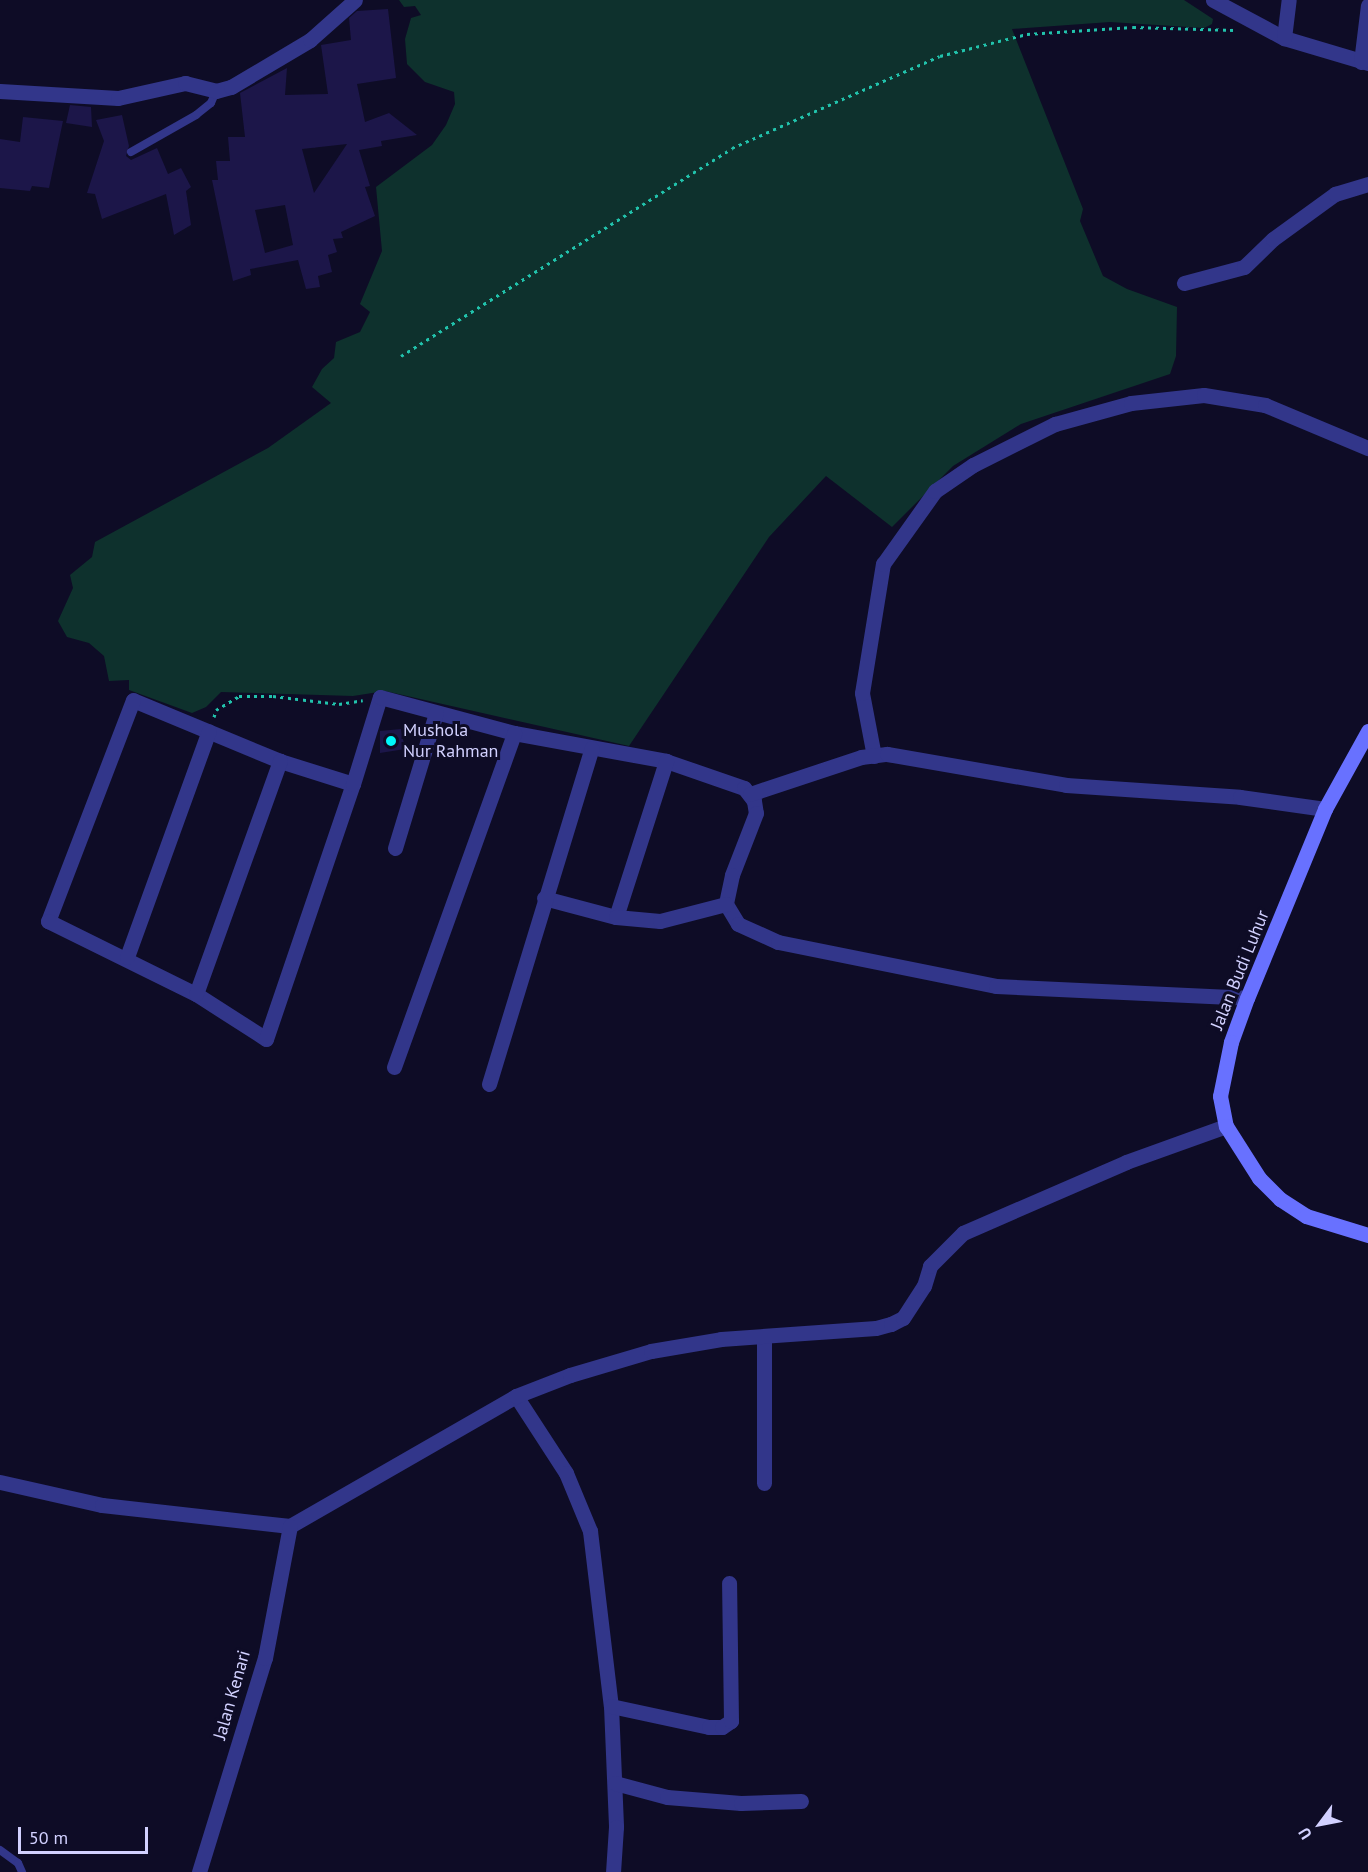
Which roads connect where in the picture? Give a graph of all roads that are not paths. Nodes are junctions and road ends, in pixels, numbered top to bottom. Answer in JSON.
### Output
{"nodes":[{"id":1,"x":355,"y":0,"type":"edge"},
{"id":2,"x":1213,"y":0,"type":"edge"},
{"id":3,"x":1289,"y":0,"type":"edge"},
{"id":4,"x":1368,"y":5,"type":"edge"},
{"id":5,"x":1284,"y":38,"type":"junction"},
{"id":6,"x":1364,"y":63,"type":"edge"},
{"id":7,"x":0,"y":91,"type":"edge"},
{"id":8,"x":216,"y":91,"type":"junction"},
{"id":9,"x":131,"y":152,"type":"dead end"},
{"id":10,"x":1368,"y":184,"type":"edge"},
{"id":11,"x":1184,"y":284,"type":"dead end"},
{"id":12,"x":1368,"y":448,"type":"edge"},
{"id":13,"x":436,"y":713,"type":"junction"},
{"id":14,"x":1368,"y":730,"type":"edge"},
{"id":15,"x":209,"y":731,"type":"junction"},
{"id":16,"x":514,"y":733,"type":"junction"},
{"id":17,"x":592,"y":748,"type":"junction"},
{"id":18,"x":874,"y":756,"type":"junction"},
{"id":19,"x":280,"y":761,"type":"junction"},
{"id":20,"x":666,"y":761,"type":"junction"},
{"id":21,"x":353,"y":784,"type":"junction"},
{"id":22,"x":750,"y":794,"type":"junction"},
{"id":23,"x":1325,"y":808,"type":"junction"},
{"id":24,"x":395,"y":848,"type":"dead end"},
{"id":25,"x":544,"y":898,"type":"junction"},
{"id":26,"x":726,"y":904,"type":"junction"},
{"id":27,"x":616,"y":917,"type":"junction"},
{"id":28,"x":127,"y":957,"type":"junction"},
{"id":29,"x":196,"y":994,"type":"junction"},
{"id":30,"x":1247,"y":998,"type":"junction"},
{"id":31,"x":394,"y":1067,"type":"dead end"},
{"id":32,"x":489,"y":1084,"type":"dead end"},
{"id":33,"x":1226,"y":1126,"type":"junction"},
{"id":34,"x":1368,"y":1235,"type":"edge"},
{"id":35,"x":764,"y":1336,"type":"junction"},
{"id":36,"x":516,"y":1396,"type":"junction"},
{"id":37,"x":0,"y":1482,"type":"edge"},
{"id":38,"x":765,"y":1483,"type":"dead end"},
{"id":39,"x":290,"y":1526,"type":"junction"},
{"id":40,"x":729,"y":1583,"type":"dead end"},
{"id":41,"x":611,"y":1706,"type":"junction"},
{"id":42,"x":615,"y":1783,"type":"junction"},
{"id":43,"x":801,"y":1801,"type":"dead end"},
{"id":44,"x":0,"y":1850,"type":"edge"},
{"id":45,"x":22,"y":1872,"type":"edge"},
{"id":46,"x":199,"y":1872,"type":"edge"},
{"id":47,"x":613,"y":1872,"type":"edge"}],
"edges":[{"from":1,"to":8,"type":"street"},
{"from":2,"to":5,"type":"street"},
{"from":3,"to":5,"type":"street"},
{"from":4,"to":6,"type":"street"},
{"from":5,"to":6,"type":"street"},
{"from":7,"to":8,"type":"street"},
{"from":8,"to":9,"type":"lane"},
{"from":10,"to":11,"type":"street"},
{"from":12,"to":18,"type":"street"},
{"from":13,"to":16,"type":"street"},
{"from":13,"to":21,"type":"street"},
{"from":13,"to":24,"type":"street"},
{"from":14,"to":23,"type":"main road","name":"Jalan Budi Luhur"},
{"from":15,"to":19,"type":"street"},
{"from":15,"to":28,"type":"street"},
{"from":15,"to":28,"type":"street"},
{"from":16,"to":17,"type":"street"},
{"from":16,"to":31,"type":"street"},
{"from":17,"to":20,"type":"street"},
{"from":17,"to":25,"type":"street"},
{"from":18,"to":22,"type":"street"},
{"from":18,"to":23,"type":"street"},
{"from":19,"to":21,"type":"street"},
{"from":19,"to":29,"type":"street"},
{"from":20,"to":22,"type":"street"},
{"from":20,"to":27,"type":"street"},
{"from":21,"to":29,"type":"street"},
{"from":22,"to":26,"type":"street"},
{"from":23,"to":30,"type":"main road","name":"Jalan Budi Luhur"},
{"from":25,"to":27,"type":"street"},
{"from":25,"to":32,"type":"street"},
{"from":26,"to":27,"type":"street"},
{"from":26,"to":30,"type":"street"},
{"from":28,"to":29,"type":"street"},
{"from":30,"to":33,"type":"main road","name":"Jalan Budi Luhur"},
{"from":33,"to":34,"type":"main road","name":"Jalan Budi Luhur"},
{"from":33,"to":35,"type":"street"},
{"from":35,"to":36,"type":"street"},
{"from":35,"to":38,"type":"street"},
{"from":36,"to":39,"type":"street"},
{"from":36,"to":41,"type":"street"},
{"from":37,"to":39,"type":"street"},
{"from":39,"to":46,"type":"street","name":"Jalan Kenari"},
{"from":40,"to":41,"type":"street"},
{"from":41,"to":42,"type":"street"},
{"from":42,"to":43,"type":"street"},
{"from":42,"to":47,"type":"street"},
{"from":44,"to":45,"type":"lane"}]}
